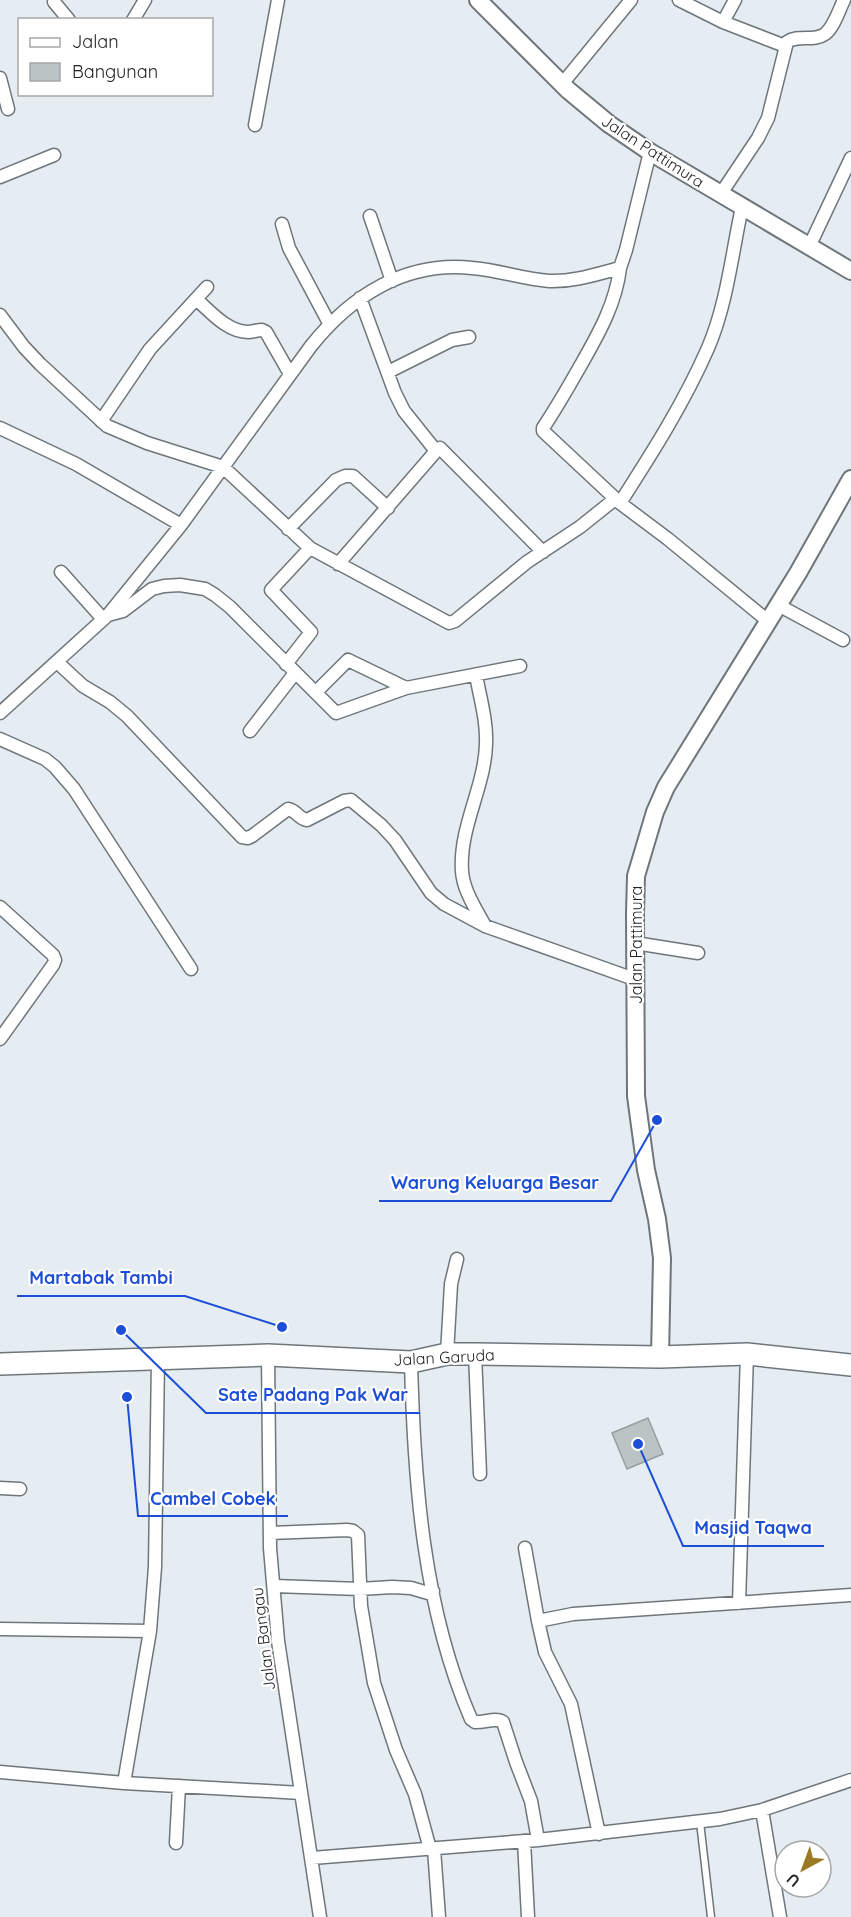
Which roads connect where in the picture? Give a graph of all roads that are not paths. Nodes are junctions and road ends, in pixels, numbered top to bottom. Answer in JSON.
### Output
{"nodes":[{"id":1,"x":145,"y":0,"type":"edge"},
{"id":2,"x":278,"y":0,"type":"edge"},
{"id":3,"x":478,"y":0,"type":"edge"},
{"id":4,"x":631,"y":0,"type":"edge"},
{"id":5,"x":679,"y":0,"type":"edge"},
{"id":6,"x":735,"y":0,"type":"edge"},
{"id":7,"x":844,"y":0,"type":"edge"},
{"id":8,"x":54,"y":2,"type":"dead end"},
{"id":9,"x":67,"y":18,"type":"edge"},
{"id":10,"x":134,"y":18,"type":"edge"},
{"id":11,"x":723,"y":22,"type":"junction"},
{"id":12,"x":785,"y":46,"type":"junction"},
{"id":13,"x":0,"y":78,"type":"edge"},
{"id":14,"x":562,"y":84,"type":"junction"},
{"id":15,"x":8,"y":109,"type":"dead end"},
{"id":16,"x":255,"y":125,"type":"dead end"},
{"id":17,"x":650,"y":152,"type":"junction"},
{"id":18,"x":54,"y":155,"type":"dead end"},
{"id":19,"x":851,"y":158,"type":"edge"},
{"id":20,"x":0,"y":177,"type":"edge"},
{"id":21,"x":720,"y":195,"type":"junction"},
{"id":22,"x":742,"y":207,"type":"junction"},
{"id":23,"x":370,"y":216,"type":"dead end"},
{"id":24,"x":282,"y":224,"type":"dead end"},
{"id":25,"x":809,"y":247,"type":"junction"},
{"id":26,"x":620,"y":268,"type":"junction"},
{"id":27,"x":851,"y":271,"type":"edge"},
{"id":28,"x":392,"y":281,"type":"junction"},
{"id":29,"x":207,"y":287,"type":"dead end"},
{"id":30,"x":360,"y":298,"type":"junction"},
{"id":31,"x":196,"y":299,"type":"junction"},
{"id":32,"x":0,"y":315,"type":"edge"},
{"id":33,"x":329,"y":323,"type":"junction"},
{"id":34,"x":469,"y":337,"type":"dead end"},
{"id":35,"x":388,"y":372,"type":"junction"},
{"id":36,"x":290,"y":374,"type":"junction"},
{"id":37,"x":101,"y":421,"type":"junction"},
{"id":38,"x":0,"y":428,"type":"edge"},
{"id":39,"x":436,"y":450,"type":"junction"},
{"id":40,"x":223,"y":467,"type":"junction"},
{"id":41,"x":851,"y":479,"type":"edge"},
{"id":42,"x":618,"y":501,"type":"junction"},
{"id":43,"x":388,"y":508,"type":"junction"},
{"id":44,"x":181,"y":525,"type":"junction"},
{"id":45,"x":288,"y":529,"type":"junction"},
{"id":46,"x":309,"y":548,"type":"junction"},
{"id":47,"x":543,"y":552,"type":"junction"},
{"id":48,"x":338,"y":564,"type":"junction"},
{"id":49,"x":61,"y":572,"type":"dead end"},
{"id":50,"x":778,"y":605,"type":"junction"},
{"id":51,"x":106,"y":617,"type":"junction"},
{"id":52,"x":768,"y":621,"type":"junction"},
{"id":53,"x":843,"y":640,"type":"dead end"},
{"id":54,"x":57,"y":662,"type":"junction"},
{"id":55,"x":520,"y":666,"type":"dead end"},
{"id":56,"x":291,"y":669,"type":"junction"},
{"id":57,"x":477,"y":681,"type":"junction"},
{"id":58,"x":406,"y":688,"type":"junction"},
{"id":59,"x":316,"y":692,"type":"junction"},
{"id":60,"x":2,"y":706,"type":"edge"},
{"id":61,"x":250,"y":731,"type":"dead end"},
{"id":62,"x":0,"y":739,"type":"edge"},
{"id":63,"x":0,"y":907,"type":"edge"},
{"id":64,"x":485,"y":926,"type":"junction"},
{"id":65,"x":635,"y":943,"type":"junction"},
{"id":66,"x":698,"y":953,"type":"dead end"},
{"id":67,"x":191,"y":969,"type":"dead end"},
{"id":68,"x":637,"y":980,"type":"junction"},
{"id":69,"x":0,"y":1039,"type":"edge"},
{"id":70,"x":457,"y":1259,"type":"dead end"},
{"id":71,"x":447,"y":1354,"type":"junction"},
{"id":72,"x":475,"y":1354,"type":"junction"},
{"id":73,"x":747,"y":1354,"type":"junction"},
{"id":74,"x":268,"y":1355,"type":"junction"},
{"id":75,"x":660,"y":1357,"type":"junction"},
{"id":76,"x":158,"y":1358,"type":"junction"},
{"id":77,"x":411,"y":1362,"type":"junction"},
{"id":78,"x":0,"y":1364,"type":"edge"},
{"id":79,"x":851,"y":1365,"type":"edge"},
{"id":80,"x":480,"y":1474,"type":"dead end"},
{"id":81,"x":0,"y":1488,"type":"edge"},
{"id":82,"x":20,"y":1489,"type":"dead end"},
{"id":83,"x":270,"y":1533,"type":"junction"},
{"id":84,"x":525,"y":1548,"type":"dead end"},
{"id":85,"x":274,"y":1586,"type":"junction"},
{"id":86,"x":360,"y":1588,"type":"junction"},
{"id":87,"x":433,"y":1591,"type":"junction"},
{"id":88,"x":851,"y":1595,"type":"edge"},
{"id":89,"x":739,"y":1603,"type":"junction"},
{"id":90,"x":537,"y":1621,"type":"junction"},
{"id":91,"x":0,"y":1629,"type":"edge"},
{"id":92,"x":150,"y":1631,"type":"junction"},
{"id":93,"x":0,"y":1772,"type":"edge"},
{"id":94,"x":851,"y":1780,"type":"edge"},
{"id":95,"x":124,"y":1783,"type":"junction"},
{"id":96,"x":179,"y":1786,"type":"junction"},
{"id":97,"x":301,"y":1793,"type":"junction"},
{"id":98,"x":762,"y":1810,"type":"junction"},
{"id":99,"x":700,"y":1822,"type":"junction"},
{"id":100,"x":599,"y":1834,"type":"junction"},
{"id":101,"x":538,"y":1840,"type":"junction"},
{"id":102,"x":524,"y":1841,"type":"junction"},
{"id":103,"x":176,"y":1842,"type":"dead end"},
{"id":104,"x":432,"y":1849,"type":"junction"},
{"id":105,"x":312,"y":1857,"type":"junction"},
{"id":106,"x":320,"y":1917,"type":"edge"},
{"id":107,"x":439,"y":1917,"type":"edge"},
{"id":108,"x":528,"y":1917,"type":"edge"},
{"id":109,"x":711,"y":1917,"type":"edge"},
{"id":110,"x":780,"y":1917,"type":"edge"}],
"edges":[{"from":1,"to":10,"type":"street"},
{"from":2,"to":16,"type":"street"},
{"from":3,"to":14,"type":"street","name":"Jalan Pattimura"},
{"from":4,"to":14,"type":"street"},
{"from":5,"to":11,"type":"street"},
{"from":6,"to":11,"type":"street"},
{"from":7,"to":12,"type":"street"},
{"from":8,"to":9,"type":"street"},
{"from":11,"to":12,"type":"street"},
{"from":12,"to":21,"type":"street"},
{"from":13,"to":15,"type":"street"},
{"from":14,"to":17,"type":"street","name":"Jalan Pattimura"},
{"from":17,"to":21,"type":"street","name":"Jalan Pattimura"},
{"from":17,"to":26,"type":"street"},
{"from":18,"to":20,"type":"street"},
{"from":19,"to":25,"type":"street"},
{"from":21,"to":22,"type":"street","name":"Jalan Pattimura"},
{"from":22,"to":25,"type":"street","name":"Jalan Pattimura"},
{"from":22,"to":42,"type":"street"},
{"from":23,"to":28,"type":"street"},
{"from":24,"to":33,"type":"street"},
{"from":25,"to":27,"type":"street","name":"Jalan Pattimura"},
{"from":26,"to":28,"type":"street"},
{"from":26,"to":42,"type":"street"},
{"from":28,"to":30,"type":"street"},
{"from":29,"to":31,"type":"street"},
{"from":30,"to":33,"type":"street"},
{"from":30,"to":35,"type":"street"},
{"from":31,"to":36,"type":"street"},
{"from":31,"to":37,"type":"street"},
{"from":32,"to":37,"type":"street"},
{"from":33,"to":36,"type":"street"},
{"from":34,"to":35,"type":"street"},
{"from":35,"to":39,"type":"street"},
{"from":36,"to":40,"type":"street"},
{"from":37,"to":40,"type":"street"},
{"from":38,"to":44,"type":"street"},
{"from":39,"to":43,"type":"street"},
{"from":39,"to":47,"type":"street"},
{"from":40,"to":44,"type":"street"},
{"from":40,"to":45,"type":"street"},
{"from":41,"to":50,"type":"street","name":"Jalan Pattimura"},
{"from":42,"to":47,"type":"street"},
{"from":42,"to":52,"type":"street"},
{"from":43,"to":45,"type":"street"},
{"from":43,"to":48,"type":"street"},
{"from":44,"to":51,"type":"street"},
{"from":45,"to":46,"type":"street"},
{"from":46,"to":48,"type":"street"},
{"from":46,"to":56,"type":"street"},
{"from":47,"to":48,"type":"street"},
{"from":49,"to":51,"type":"street"},
{"from":50,"to":52,"type":"street","name":"Jalan Pattimura"},
{"from":50,"to":53,"type":"street"},
{"from":51,"to":54,"type":"street"},
{"from":51,"to":56,"type":"street"},
{"from":52,"to":65,"type":"street","name":"Jalan Pattimura"},
{"from":54,"to":60,"type":"street"},
{"from":54,"to":64,"type":"street"},
{"from":55,"to":57,"type":"street"},
{"from":56,"to":59,"type":"street"},
{"from":56,"to":61,"type":"street"},
{"from":57,"to":58,"type":"street"},
{"from":57,"to":64,"type":"street"},
{"from":58,"to":59,"type":"street"},
{"from":58,"to":59,"type":"street"},
{"from":62,"to":67,"type":"street"},
{"from":63,"to":69,"type":"street"},
{"from":64,"to":68,"type":"street"},
{"from":65,"to":66,"type":"street"},
{"from":65,"to":68,"type":"street","name":"Jalan Pattimura"},
{"from":68,"to":75,"type":"street","name":"Jalan Pattimura"},
{"from":70,"to":71,"type":"street"},
{"from":71,"to":72,"type":"highway","name":"Jalan Garuda"},
{"from":71,"to":77,"type":"highway","name":"Jalan Garuda"},
{"from":72,"to":75,"type":"highway","name":"Jalan Garuda"},
{"from":72,"to":80,"type":"street"},
{"from":73,"to":75,"type":"highway","name":"Jalan Garuda"},
{"from":73,"to":79,"type":"highway","name":"Jalan Garuda"},
{"from":73,"to":89,"type":"street"},
{"from":74,"to":76,"type":"highway","name":"Jalan Garuda"},
{"from":74,"to":77,"type":"highway","name":"Jalan Garuda"},
{"from":74,"to":83,"type":"street","name":"Jalan Bangau"},
{"from":76,"to":78,"type":"highway","name":"Jalan Garuda"},
{"from":76,"to":92,"type":"street"},
{"from":77,"to":87,"type":"street"},
{"from":81,"to":82,"type":"street"},
{"from":83,"to":85,"type":"street","name":"Jalan Bangau"},
{"from":83,"to":86,"type":"street"},
{"from":84,"to":90,"type":"street"},
{"from":85,"to":86,"type":"street"},
{"from":85,"to":97,"type":"street","name":"Jalan Bangau"},
{"from":86,"to":87,"type":"street"},
{"from":86,"to":104,"type":"street"},
{"from":87,"to":101,"type":"street"},
{"from":88,"to":89,"type":"street"},
{"from":89,"to":90,"type":"street"},
{"from":90,"to":100,"type":"street"},
{"from":91,"to":92,"type":"street"},
{"from":92,"to":95,"type":"street"},
{"from":93,"to":95,"type":"street"},
{"from":94,"to":98,"type":"street"},
{"from":95,"to":96,"type":"street"},
{"from":96,"to":97,"type":"street"},
{"from":96,"to":103,"type":"street"},
{"from":97,"to":105,"type":"street","name":"Jalan Bangau"},
{"from":98,"to":99,"type":"street"},
{"from":98,"to":110,"type":"street"},
{"from":99,"to":100,"type":"street"},
{"from":99,"to":109,"type":"lane"},
{"from":100,"to":101,"type":"street"},
{"from":101,"to":102,"type":"street"},
{"from":102,"to":104,"type":"street"},
{"from":102,"to":108,"type":"street"},
{"from":104,"to":105,"type":"street"},
{"from":104,"to":107,"type":"street"},
{"from":105,"to":106,"type":"street","name":"Jalan Bangau"}]}
